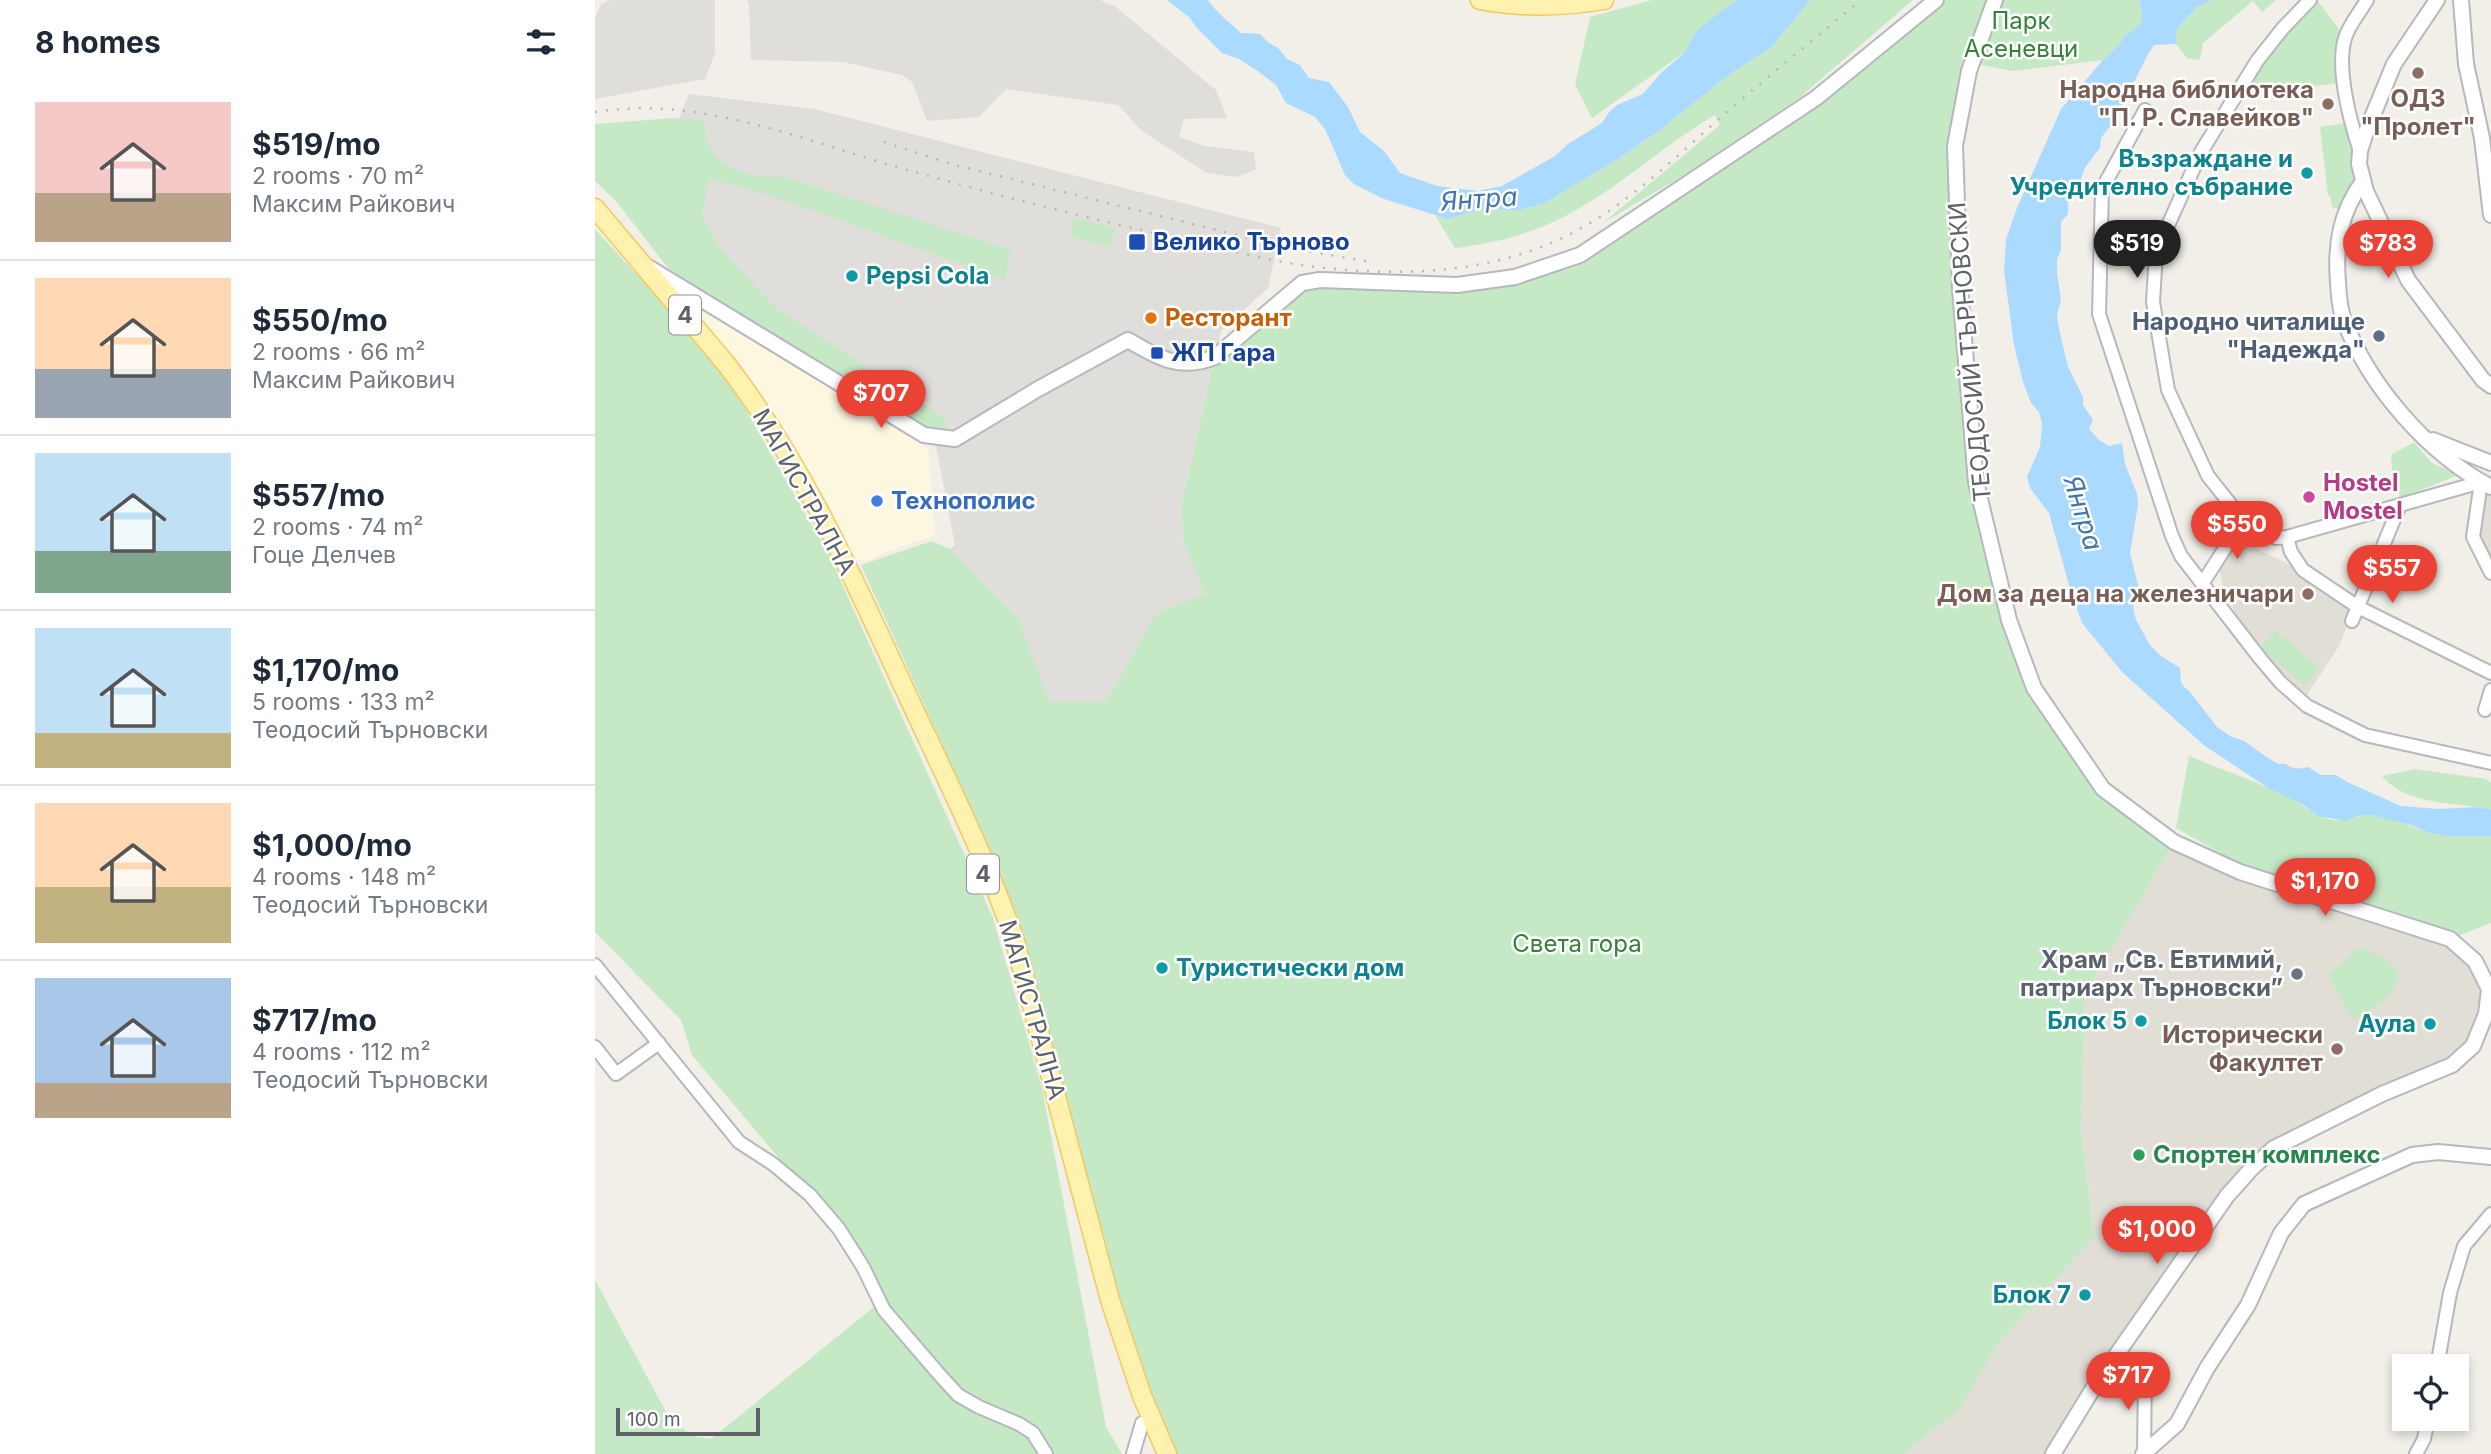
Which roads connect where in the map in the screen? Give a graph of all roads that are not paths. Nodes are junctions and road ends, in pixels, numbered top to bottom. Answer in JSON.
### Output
{"nodes":[{"id":1,"x":1480,"y":0,"type":"edge"},
{"id":2,"x":1604,"y":0,"type":"edge"},
{"id":3,"x":1936,"y":0,"type":"edge"},
{"id":4,"x":1996,"y":0,"type":"edge"},
{"id":5,"x":2310,"y":0,"type":"edge"},
{"id":6,"x":2367,"y":0,"type":"edge"},
{"id":7,"x":2437,"y":0,"type":"edge"},
{"id":8,"x":2461,"y":0,"type":"edge"},
{"id":9,"x":2145,"y":110,"type":"dead end"},
{"id":10,"x":2360,"y":150,"type":"junction"},
{"id":11,"x":2364,"y":186,"type":"junction"},
{"id":12,"x":595,"y":208,"type":"edge"},
{"id":13,"x":2491,"y":215,"type":"edge"},
{"id":14,"x":644,"y":264,"type":"junction"},
{"id":15,"x":727,"y":365,"type":"junction"},
{"id":16,"x":2491,"y":386,"type":"edge"},
{"id":17,"x":2422,"y":436,"type":"junction"},
{"id":18,"x":2491,"y":463,"type":"edge"},
{"id":19,"x":2486,"y":484,"type":"edge"},
{"id":20,"x":2400,"y":505,"type":"junction"},
{"id":21,"x":2243,"y":520,"type":"junction"},
{"id":22,"x":2287,"y":537,"type":"junction"},
{"id":23,"x":2491,"y":573,"type":"edge"},
{"id":24,"x":2202,"y":584,"type":"junction"},
{"id":25,"x":2358,"y":607,"type":"junction"},
{"id":26,"x":2352,"y":621,"type":"dead end"},
{"id":27,"x":2491,"y":673,"type":"edge"},
{"id":28,"x":2491,"y":690,"type":"edge"},
{"id":29,"x":2485,"y":710,"type":"dead end"},
{"id":30,"x":2491,"y":764,"type":"edge"},
{"id":31,"x":595,"y":965,"type":"edge"},
{"id":32,"x":659,"y":1043,"type":"junction"},
{"id":33,"x":595,"y":1047,"type":"edge"},
{"id":34,"x":2491,"y":1157,"type":"edge"},
{"id":35,"x":2491,"y":1214,"type":"edge"},
{"id":36,"x":2439,"y":1354,"type":"edge"},
{"id":37,"x":2145,"y":1372,"type":"dead end"},
{"id":38,"x":1142,"y":1423,"type":"junction"},
{"id":39,"x":2426,"y":1431,"type":"edge"},
{"id":40,"x":1046,"y":1454,"type":"edge"},
{"id":41,"x":1133,"y":1454,"type":"edge"},
{"id":42,"x":1156,"y":1454,"type":"edge"},
{"id":43,"x":1167,"y":1454,"type":"edge"},
{"id":44,"x":2053,"y":1454,"type":"edge"},
{"id":45,"x":2144,"y":1454,"type":"edge"},
{"id":46,"x":2416,"y":1454,"type":"edge"}],
"edges":[{"from":1,"to":2,"type":"main road"},
{"from":3,"to":14,"type":"street"},
{"from":4,"to":44,"type":"street","name":"ТЕОДОСИЙ ТЪРНОВСКИ"},
{"from":5,"to":21,"type":"street"},
{"from":6,"to":10,"type":"street"},
{"from":7,"to":10,"type":"street"},
{"from":8,"to":13,"type":"street"},
{"from":9,"to":24,"type":"street"},
{"from":10,"to":11,"type":"street"},
{"from":11,"to":16,"type":"street"},
{"from":11,"to":17,"type":"street"},
{"from":12,"to":14,"type":"main road","name":"МАГИСТРАЛНА","number":"4"},
{"from":14,"to":15,"type":"main road","name":"МАГИСТРАЛНА","number":"4"},
{"from":15,"to":38,"type":"main road","name":"МАГИСТРАЛНА","number":"4"},
{"from":15,"to":43,"type":"main road","name":"МАГИСТРАЛНА","number":"4"},
{"from":17,"to":18,"type":"street"},
{"from":17,"to":19,"type":"street"},
{"from":19,"to":20,"type":"street"},
{"from":19,"to":23,"type":"street"},
{"from":20,"to":22,"type":"street"},
{"from":20,"to":25,"type":"street"},
{"from":21,"to":22,"type":"street"},
{"from":21,"to":24,"type":"street"},
{"from":22,"to":25,"type":"street"},
{"from":24,"to":30,"type":"street"},
{"from":25,"to":26,"type":"street"},
{"from":25,"to":27,"type":"street"},
{"from":28,"to":29,"type":"street"},
{"from":31,"to":32,"type":"street"},
{"from":32,"to":33,"type":"street"},
{"from":32,"to":40,"type":"street"},
{"from":34,"to":45,"type":"street"},
{"from":35,"to":36,"type":"street"},
{"from":37,"to":45,"type":"street"},
{"from":38,"to":41,"type":"street"},
{"from":38,"to":42,"type":"main road","name":"МАГИСТРАЛНА","number":"4"},
{"from":39,"to":46,"type":"street"}]}
